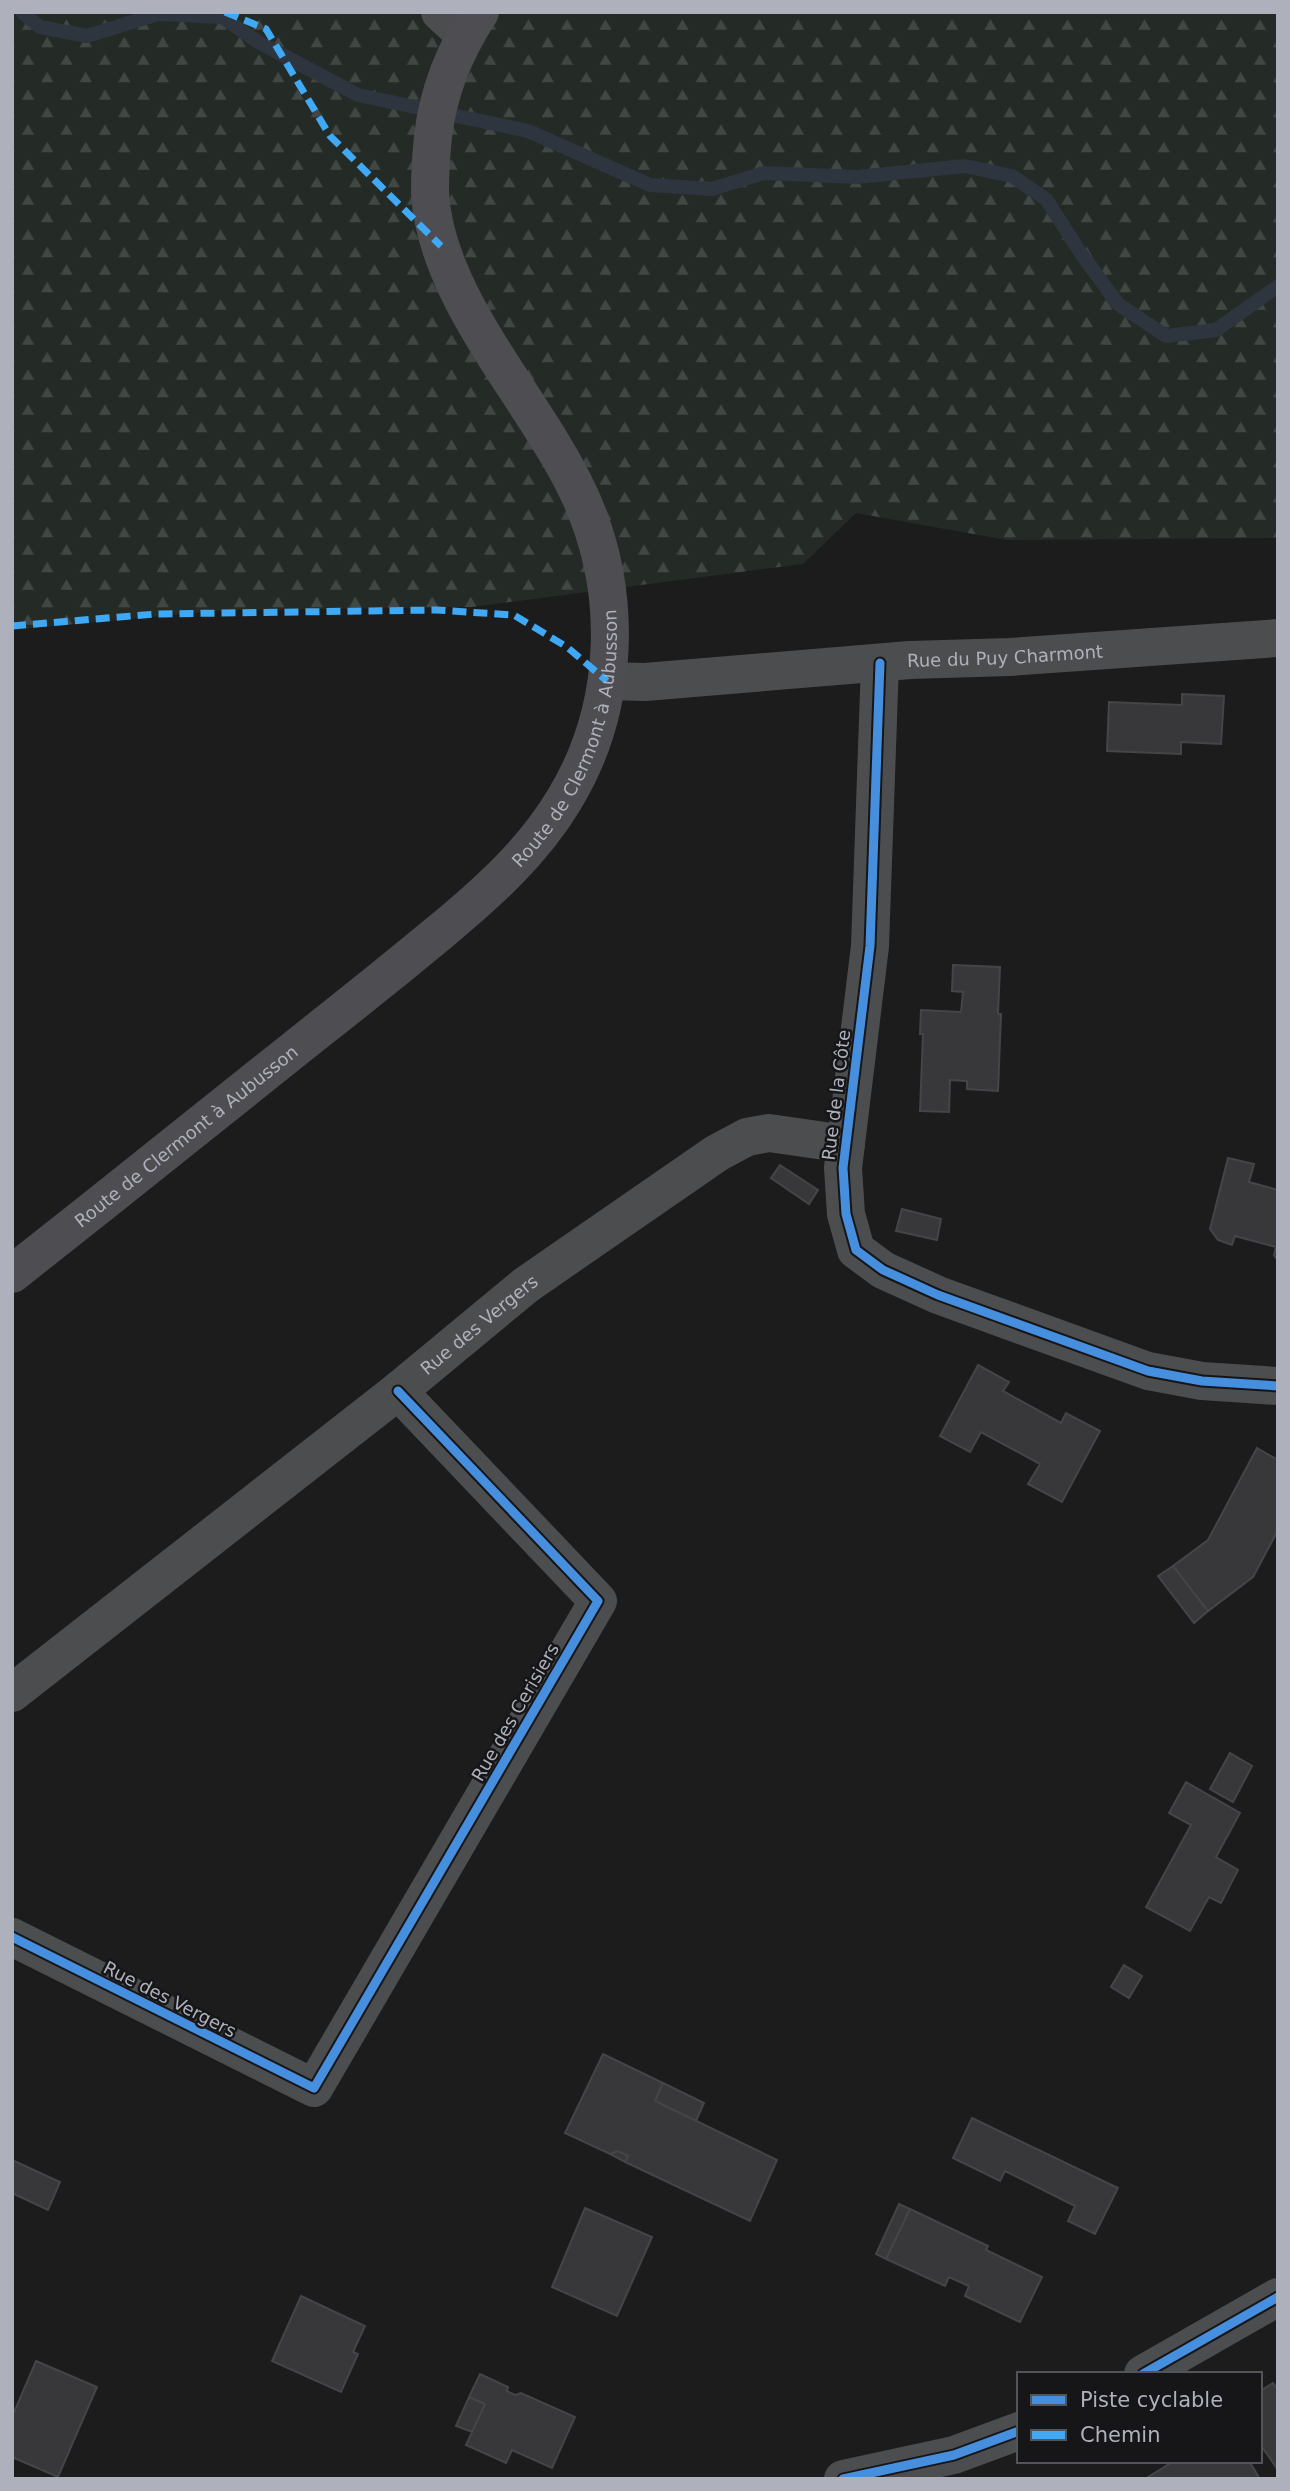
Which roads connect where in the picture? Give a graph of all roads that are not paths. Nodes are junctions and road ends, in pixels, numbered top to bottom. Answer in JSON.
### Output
{"nodes":[{"id":1,"x":461,"y":20,"type":"edge"},
{"id":2,"x":1278,"y":638,"type":"edge"},
{"id":3,"x":880,"y":663,"type":"junction"},
{"id":4,"x":607,"y":681,"type":"junction"},
{"id":5,"x":846,"y":1144,"type":"junction"},
{"id":6,"x":12,"y":1274,"type":"edge"},
{"id":7,"x":1278,"y":1386,"type":"edge"},
{"id":8,"x":398,"y":1391,"type":"junction"},
{"id":9,"x":12,"y":1693,"type":"edge"},
{"id":10,"x":12,"y":1937,"type":"edge"},
{"id":11,"x":314,"y":2088,"type":"joint"},
{"id":12,"x":1278,"y":2297,"type":"edge"},
{"id":13,"x":1147,"y":2372,"type":"edge"},
{"id":14,"x":1017,"y":2432,"type":"edge"},
{"id":15,"x":844,"y":2479,"type":"edge"}],
"edges":[{"from":1,"to":4,"type":"main road","name":"Route de Clermont à Aubusson"},
{"from":2,"to":3,"type":"street","name":"Rue du Puy Charmont"},
{"from":3,"to":4,"type":"street","name":"Rue du Puy Charmont"},
{"from":3,"to":5,"type":"street","name":"Rue de la Côte"},
{"from":4,"to":6,"type":"main road","name":"Route de Clermont à Aubusson"},
{"from":5,"to":7,"type":"street","name":"Rue de la Côte"},
{"from":5,"to":8,"type":"street","name":"Rue des Vergers"},
{"from":8,"to":9,"type":"street","name":"Rue des Vergers"},
{"from":8,"to":11,"type":"street","name":"Rue des Cerisiers"},
{"from":10,"to":11,"type":"street","name":"Rue des Vergers"},
{"from":12,"to":13,"type":"street"},
{"from":14,"to":15,"type":"street"}]}
